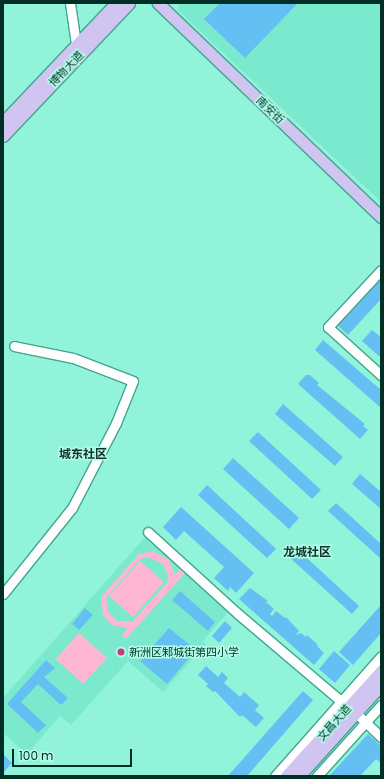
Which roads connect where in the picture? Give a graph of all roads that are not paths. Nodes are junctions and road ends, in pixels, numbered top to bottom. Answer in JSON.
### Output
{"nodes":[{"id":1,"x":70,"y":3,"type":"edge"},
{"id":2,"x":116,"y":3,"type":"edge"},
{"id":3,"x":129,"y":3,"type":"edge"},
{"id":4,"x":158,"y":3,"type":"edge"},
{"id":5,"x":76,"y":44,"type":"junction"},
{"id":6,"x":3,"y":122,"type":"edge"},
{"id":7,"x":3,"y":136,"type":"edge"},
{"id":8,"x":381,"y":217,"type":"edge"},
{"id":9,"x":381,"y":270,"type":"edge"},
{"id":10,"x":14,"y":346,"type":"dead end"},
{"id":11,"x":381,"y":375,"type":"edge"},
{"id":12,"x":148,"y":532,"type":"dead end"},
{"id":13,"x":3,"y":594,"type":"edge"},
{"id":14,"x":381,"y":656,"type":"edge"},
{"id":15,"x":381,"y":671,"type":"edge"},
{"id":16,"x":381,"y":685,"type":"edge"},
{"id":17,"x":381,"y":705,"type":"edge"},
{"id":18,"x":348,"y":707,"type":"junction"},
{"id":19,"x":365,"y":722,"type":"junction"},
{"id":20,"x":381,"y":737,"type":"edge"},
{"id":21,"x":275,"y":776,"type":"edge"},
{"id":22,"x":286,"y":776,"type":"edge"},
{"id":23,"x":299,"y":776,"type":"edge"},
{"id":24,"x":317,"y":776,"type":"edge"}],
"edges":[{"from":1,"to":5,"type":"street"},
{"from":2,"to":5,"type":"main road","name":"博物大道"},
{"from":3,"to":7,"type":"main road","name":"博物大道"},
{"from":4,"to":8,"type":"main road","name":"南安街"},
{"from":5,"to":6,"type":"main road","name":"博物大道"},
{"from":9,"to":11,"type":"street"},
{"from":10,"to":13,"type":"street"},
{"from":12,"to":18,"type":"street"},
{"from":14,"to":18,"type":"street"},
{"from":15,"to":18,"type":"main road","name":"文昌大道"},
{"from":16,"to":18,"type":"main road","name":"文昌大道"},
{"from":17,"to":19,"type":"street"},
{"from":18,"to":19,"type":"street"},
{"from":18,"to":21,"type":"street"},
{"from":18,"to":22,"type":"main road","name":"文昌大道"},
{"from":18,"to":23,"type":"main road","name":"文昌大道"},
{"from":19,"to":20,"type":"street"},
{"from":19,"to":24,"type":"street"}]}
